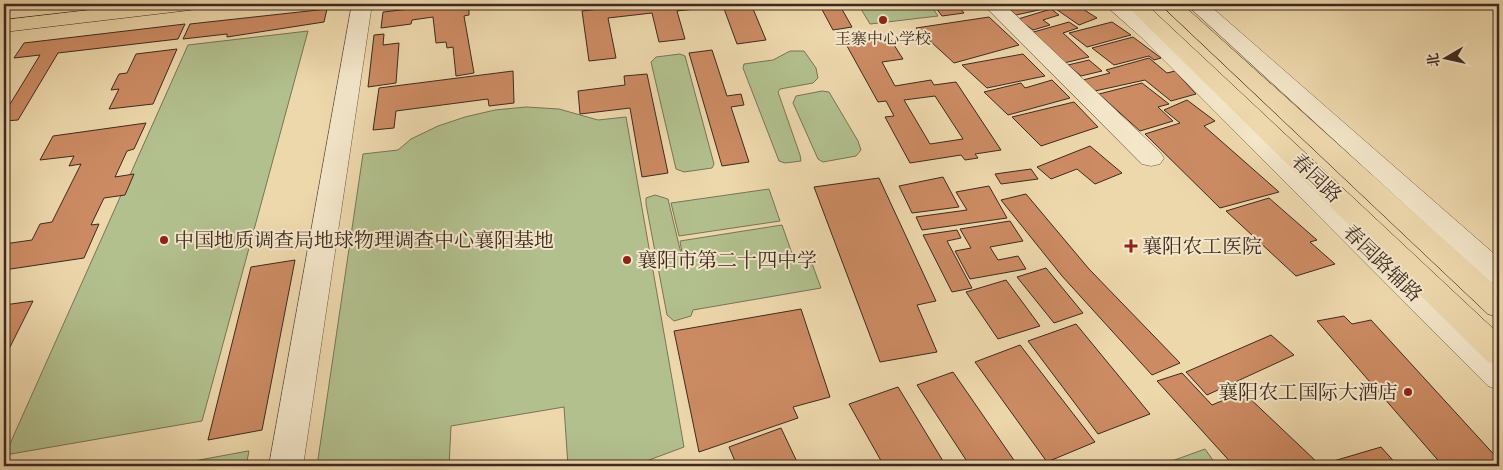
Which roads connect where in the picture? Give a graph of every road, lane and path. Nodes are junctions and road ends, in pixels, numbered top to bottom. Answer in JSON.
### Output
{"nodes":[{"id":1,"x":44,"y":4,"type":"edge"},
{"id":2,"x":190,"y":4,"type":"edge"},
{"id":3,"x":362,"y":4,"type":"edge"},
{"id":4,"x":993,"y":4,"type":"edge"},
{"id":5,"x":1114,"y":4,"type":"edge"},
{"id":6,"x":1135,"y":4,"type":"edge"},
{"id":7,"x":1170,"y":4,"type":"edge"},
{"id":8,"x":4,"y":8,"type":"edge"},
{"id":9,"x":1188,"y":10,"type":"edge"},
{"id":10,"x":4,"y":26,"type":"edge"},
{"id":11,"x":1177,"y":62,"type":"junction"},
{"id":12,"x":1232,"y":97,"type":"junction"},
{"id":13,"x":1151,"y":158,"type":"dead end"},
{"id":14,"x":1499,"y":274,"type":"edge"},
{"id":15,"x":1499,"y":306,"type":"edge"},
{"id":16,"x":1499,"y":353,"type":"edge"},
{"id":17,"x":1499,"y":377,"type":"edge"},
{"id":18,"x":286,"y":466,"type":"edge"}],
"edges":[{"from":1,"to":8,"type":"main road"},
{"from":2,"to":10,"type":"main road"},
{"from":3,"to":18,"type":"street"},
{"from":4,"to":13,"type":"street"},
{"from":5,"to":11,"type":"street","name":"春园路辅路"},
{"from":6,"to":12,"type":"main road","name":"春园路"},
{"from":7,"to":9,"type":"main road","name":"春园路"},
{"from":9,"to":14,"type":"street"},
{"from":9,"to":15,"type":"main road","name":"春园路"},
{"from":11,"to":12,"type":"street"},
{"from":11,"to":17,"type":"street","name":"春园路辅路"},
{"from":12,"to":16,"type":"main road","name":"春园路"}]}
